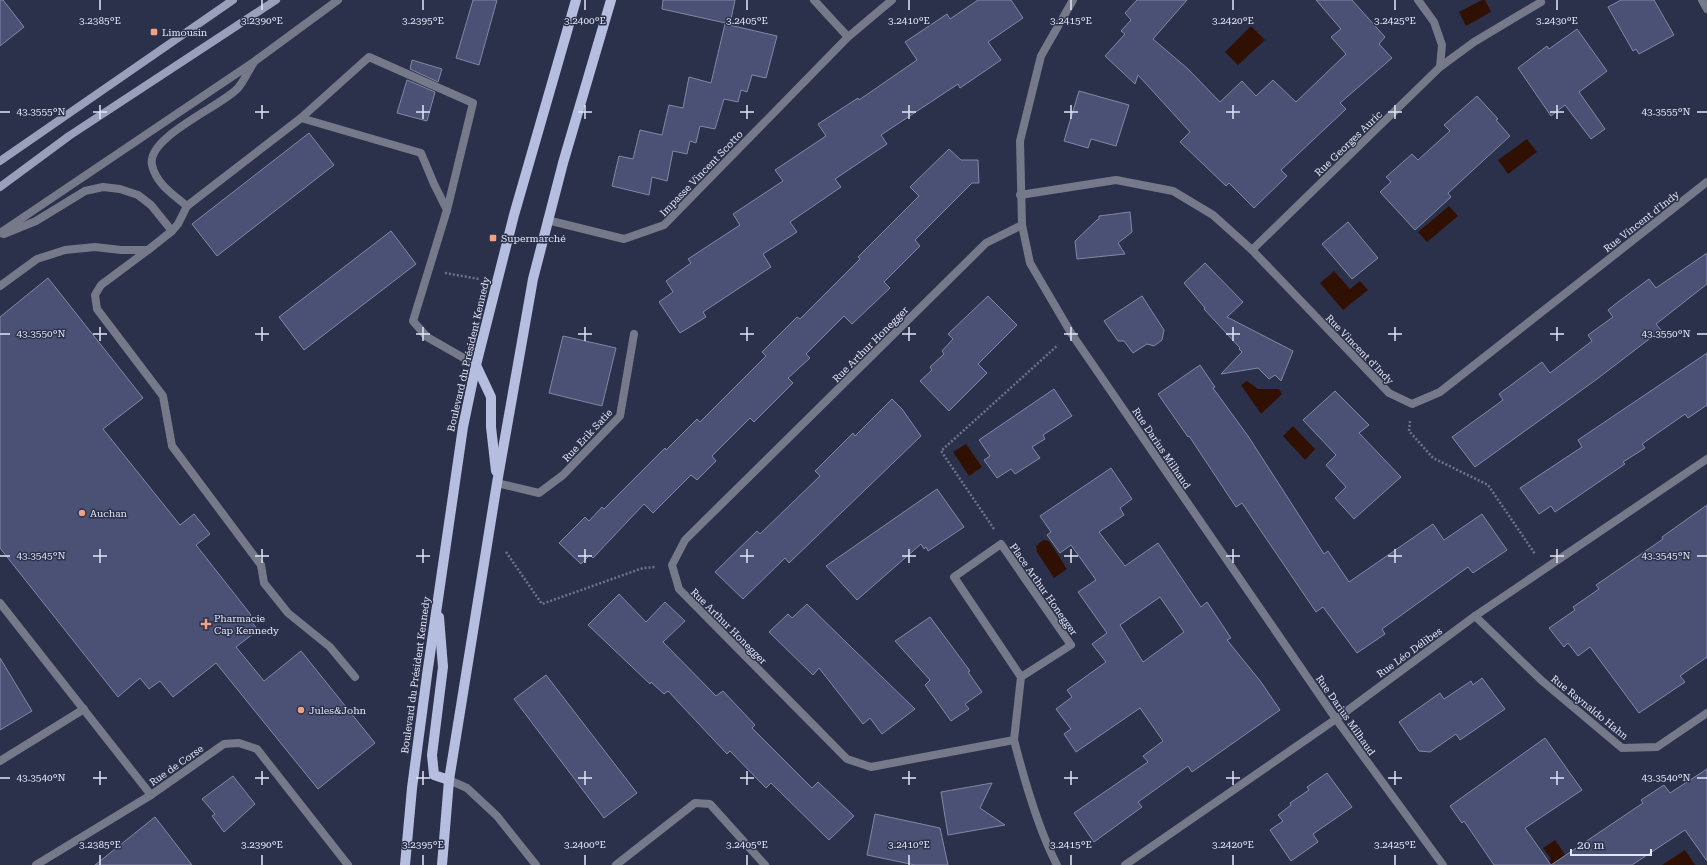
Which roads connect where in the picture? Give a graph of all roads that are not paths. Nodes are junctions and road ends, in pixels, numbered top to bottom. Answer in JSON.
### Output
{"nodes":[{"id":1,"x":233,"y":0,"type":"edge"},
{"id":2,"x":276,"y":0,"type":"edge"},
{"id":3,"x":338,"y":0,"type":"edge"},
{"id":4,"x":576,"y":0,"type":"edge"},
{"id":5,"x":611,"y":0,"type":"edge"},
{"id":6,"x":814,"y":0,"type":"edge"},
{"id":7,"x":892,"y":0,"type":"edge"},
{"id":8,"x":1073,"y":0,"type":"edge"},
{"id":9,"x":1418,"y":0,"type":"edge"},
{"id":10,"x":1702,"y":0,"type":"edge"},
{"id":11,"x":1541,"y":2,"type":"dead end"},
{"id":12,"x":1707,"y":9,"type":"edge"},
{"id":13,"x":848,"y":37,"type":"junction"},
{"id":14,"x":255,"y":60,"type":"junction"},
{"id":15,"x":1440,"y":67,"type":"junction"},
{"id":16,"x":301,"y":118,"type":"junction"},
{"id":17,"x":0,"y":161,"type":"edge"},
{"id":18,"x":1707,"y":182,"type":"edge"},
{"id":19,"x":0,"y":187,"type":"edge"},
{"id":20,"x":1020,"y":194,"type":"junction"},
{"id":21,"x":187,"y":206,"type":"junction"},
{"id":22,"x":447,"y":210,"type":"junction"},
{"id":23,"x":547,"y":220,"type":"junction"},
{"id":24,"x":1022,"y":225,"type":"junction"},
{"id":25,"x":172,"y":231,"type":"junction"},
{"id":26,"x":0,"y":233,"type":"edge"},
{"id":27,"x":0,"y":236,"type":"edge"},
{"id":28,"x":148,"y":250,"type":"junction"},
{"id":29,"x":1252,"y":250,"type":"junction"},
{"id":30,"x":0,"y":286,"type":"edge"},
{"id":31,"x":634,"y":334,"type":"dead end"},
{"id":32,"x":476,"y":364,"type":"junction"},
{"id":33,"x":1707,"y":459,"type":"edge"},
{"id":34,"x":497,"y":483,"type":"junction"},
{"id":35,"x":438,"y":595,"type":"junction"},
{"id":36,"x":2,"y":608,"type":"edge"},
{"id":37,"x":1475,"y":616,"type":"junction"},
{"id":38,"x":355,"y":677,"type":"dead end"},
{"id":39,"x":1021,"y":677,"type":"junction"},
{"id":40,"x":84,"y":709,"type":"junction"},
{"id":41,"x":1707,"y":713,"type":"edge"},
{"id":42,"x":1336,"y":719,"type":"junction"},
{"id":43,"x":1014,"y":740,"type":"junction"},
{"id":44,"x":0,"y":760,"type":"edge"},
{"id":45,"x":449,"y":780,"type":"junction"},
{"id":46,"x":151,"y":795,"type":"junction"},
{"id":47,"x":36,"y":865,"type":"edge"},
{"id":48,"x":348,"y":865,"type":"edge"},
{"id":49,"x":405,"y":865,"type":"edge"},
{"id":50,"x":442,"y":865,"type":"edge"},
{"id":51,"x":536,"y":865,"type":"edge"},
{"id":52,"x":616,"y":865,"type":"edge"},
{"id":53,"x":766,"y":865,"type":"edge"},
{"id":54,"x":1057,"y":865,"type":"edge"},
{"id":55,"x":1125,"y":865,"type":"edge"},
{"id":56,"x":1443,"y":865,"type":"edge"}],
"edges":[{"from":1,"to":17,"type":"main road"},
{"from":2,"to":19,"type":"main road"},
{"from":3,"to":14,"type":"street"},
{"from":4,"to":32,"type":"main road","name":"Boulevard du Président Kennedy"},
{"from":5,"to":23,"type":"main road"},
{"from":6,"to":13,"type":"street"},
{"from":7,"to":13,"type":"street","name":"Impasse Vincent Scotto"},
{"from":8,"to":20,"type":"street","name":"Rue Darius Milhaud"},
{"from":9,"to":15,"type":"street"},
{"from":10,"to":12,"type":"street"},
{"from":11,"to":15,"type":"street","name":"Rue Georges Auric"},
{"from":13,"to":23,"type":"street","name":"Impasse Vincent Scotto"},
{"from":14,"to":21,"type":"street"},
{"from":14,"to":26,"type":"street"},
{"from":15,"to":29,"type":"street","name":"Rue Georges Auric"},
{"from":16,"to":21,"type":"street"},
{"from":16,"to":22,"type":"street"},
{"from":16,"to":22,"type":"street"},
{"from":18,"to":29,"type":"street","name":"Rue Vincent d'Indy"},
{"from":20,"to":24,"type":"street","name":"Rue Darius Milhaud"},
{"from":20,"to":29,"type":"street","name":"Rue Vincent d'Indy"},
{"from":21,"to":25,"type":"street"},
{"from":22,"to":32,"type":"street"},
{"from":23,"to":34,"type":"main road"},
{"from":24,"to":42,"type":"street","name":"Rue Darius Milhaud"},
{"from":24,"to":43,"type":"street","name":"Rue Arthur Honegger"},
{"from":25,"to":27,"type":"street"},
{"from":25,"to":28,"type":"street"},
{"from":28,"to":30,"type":"street"},
{"from":28,"to":38,"type":"street"},
{"from":31,"to":34,"type":"street","name":"Rue Erik Satie"},
{"from":32,"to":34,"type":"main road"},
{"from":32,"to":35,"type":"main road","name":"Boulevard du Président Kennedy"},
{"from":33,"to":37,"type":"street","name":"Rue Léo Délibes"},
{"from":34,"to":45,"type":"main road"},
{"from":35,"to":45,"type":"main road"},
{"from":35,"to":49,"type":"main road","name":"Boulevard du Président Kennedy"},
{"from":36,"to":40,"type":"street","name":"Rue de Corse"},
{"from":37,"to":41,"type":"street","name":"Rue Raynaldo Hahn"},
{"from":37,"to":42,"type":"street","name":"Rue Léo Délibes"},
{"from":39,"to":39,"type":"street","name":"Place Arthur Honegger"},
{"from":39,"to":43,"type":"street"},
{"from":40,"to":44,"type":"street"},
{"from":40,"to":46,"type":"street","name":"Rue de Corse"},
{"from":42,"to":55,"type":"street","name":"Rue Léo Délibes"},
{"from":42,"to":56,"type":"street","name":"Rue Darius Milhaud"},
{"from":43,"to":54,"type":"street"},
{"from":45,"to":50,"type":"main road"},
{"from":45,"to":51,"type":"street"},
{"from":46,"to":47,"type":"street"},
{"from":46,"to":48,"type":"street","name":"Rue de Corse"},
{"from":52,"to":53,"type":"street"}]}
